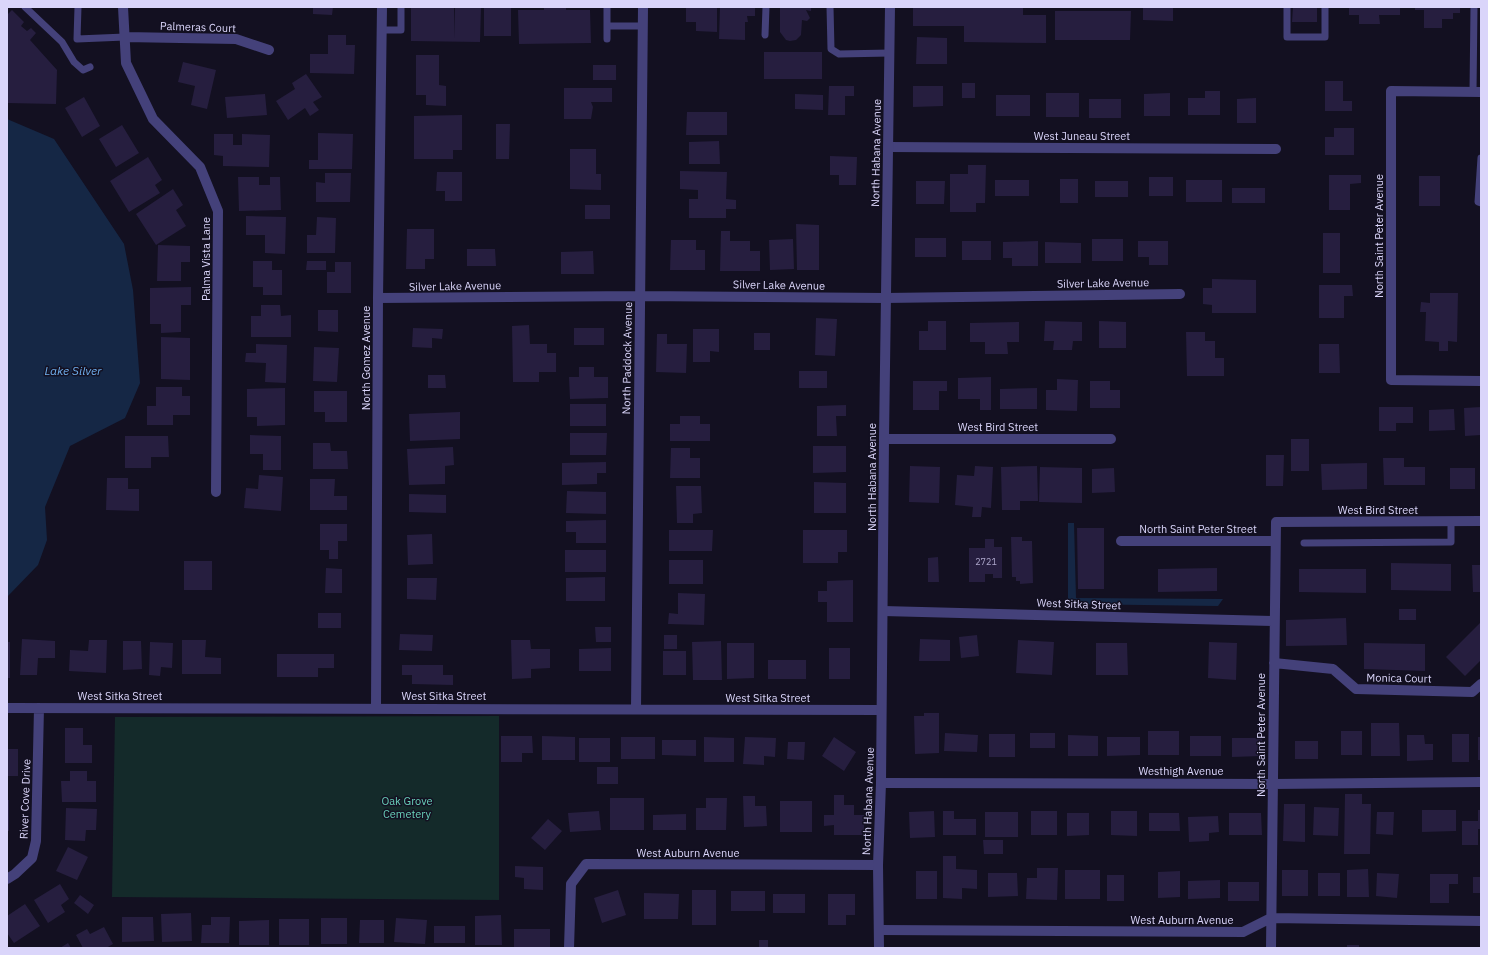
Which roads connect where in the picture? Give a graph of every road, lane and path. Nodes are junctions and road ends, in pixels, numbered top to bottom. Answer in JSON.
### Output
{"nodes":[{"id":1,"x":25,"y":7,"type":"edge"},
{"id":2,"x":78,"y":7,"type":"edge"},
{"id":3,"x":123,"y":7,"type":"edge"},
{"id":4,"x":382,"y":7,"type":"edge"},
{"id":5,"x":401,"y":7,"type":"edge"},
{"id":6,"x":607,"y":7,"type":"edge"},
{"id":7,"x":643,"y":7,"type":"edge"},
{"id":8,"x":766,"y":7,"type":"edge"},
{"id":9,"x":830,"y":7,"type":"edge"},
{"id":10,"x":890,"y":7,"type":"edge"},
{"id":11,"x":1287,"y":7,"type":"edge"},
{"id":12,"x":1325,"y":7,"type":"edge"},
{"id":13,"x":1474,"y":7,"type":"edge"},
{"id":14,"x":607,"y":26,"type":"junction"},
{"id":15,"x":643,"y":26,"type":"junction"},
{"id":16,"x":381,"y":30,"type":"junction"},
{"id":17,"x":765,"y":35,"type":"dead end"},
{"id":18,"x":124,"y":37,"type":"junction"},
{"id":19,"x":77,"y":39,"type":"junction"},
{"id":20,"x":607,"y":39,"type":"dead end"},
{"id":21,"x":66,"y":49,"type":"junction"},
{"id":22,"x":269,"y":50,"type":"dead end"},
{"id":23,"x":890,"y":54,"type":"junction"},
{"id":24,"x":90,"y":67,"type":"dead end"},
{"id":25,"x":1477,"y":92,"type":"edge"},
{"id":26,"x":889,"y":147,"type":"junction"},
{"id":27,"x":1276,"y":149,"type":"dead end"},
{"id":28,"x":1481,"y":158,"type":"edge"},
{"id":29,"x":1481,"y":202,"type":"edge"},
{"id":30,"x":1180,"y":294,"type":"dead end"},
{"id":31,"x":639,"y":296,"type":"junction"},
{"id":32,"x":378,"y":298,"type":"junction"},
{"id":33,"x":885,"y":298,"type":"junction"},
{"id":34,"x":1481,"y":381,"type":"edge"},
{"id":35,"x":884,"y":439,"type":"junction"},
{"id":36,"x":1111,"y":439,"type":"dead end"},
{"id":37,"x":216,"y":492,"type":"dead end"},
{"id":38,"x":1451,"y":521,"type":"junction"},
{"id":39,"x":1481,"y":521,"type":"edge"},
{"id":40,"x":1276,"y":522,"type":"joint"},
{"id":41,"x":1121,"y":541,"type":"dead end"},
{"id":42,"x":1275,"y":541,"type":"junction"},
{"id":43,"x":1304,"y":543,"type":"dead end"},
{"id":44,"x":883,"y":611,"type":"junction"},
{"id":45,"x":1274,"y":622,"type":"junction"},
{"id":46,"x":1274,"y":664,"type":"junction"},
{"id":47,"x":1481,"y":684,"type":"edge"},
{"id":48,"x":7,"y":708,"type":"edge"},
{"id":49,"x":39,"y":708,"type":"junction"},
{"id":50,"x":376,"y":708,"type":"junction"},
{"id":51,"x":636,"y":709,"type":"junction"},
{"id":52,"x":881,"y":710,"type":"junction"},
{"id":53,"x":1481,"y":782,"type":"edge"},
{"id":54,"x":881,"y":783,"type":"junction"},
{"id":55,"x":1273,"y":784,"type":"junction"},
{"id":56,"x":878,"y":865,"type":"junction"},
{"id":57,"x":7,"y":879,"type":"edge"},
{"id":58,"x":1271,"y":918,"type":"junction"},
{"id":59,"x":1481,"y":921,"type":"edge"},
{"id":60,"x":880,"y":930,"type":"junction"},
{"id":61,"x":569,"y":948,"type":"edge"},
{"id":62,"x":879,"y":948,"type":"edge"},
{"id":63,"x":1271,"y":948,"type":"edge"}],
"edges":[{"from":1,"to":21,"type":"lane"},
{"from":2,"to":19,"type":"lane"},
{"from":3,"to":18,"type":"street","name":"Palma Vista Lane"},
{"from":4,"to":16,"type":"street","name":"North Gomez Avenue"},
{"from":5,"to":16,"type":"lane"},
{"from":6,"to":14,"type":"lane"},
{"from":7,"to":15,"type":"street","name":"North Paddock Avenue"},
{"from":8,"to":17,"type":"lane"},
{"from":9,"to":23,"type":"lane"},
{"from":10,"to":23,"type":"street","name":"North Habana Avenue"},
{"from":11,"to":12,"type":"lane"},
{"from":13,"to":25,"type":"lane"},
{"from":14,"to":15,"type":"lane"},
{"from":14,"to":20,"type":"lane"},
{"from":15,"to":31,"type":"street","name":"North Paddock Avenue"},
{"from":16,"to":32,"type":"street","name":"North Gomez Avenue"},
{"from":18,"to":19,"type":"lane"},
{"from":18,"to":22,"type":"street","name":"Palmeras Court"},
{"from":18,"to":37,"type":"street","name":"Palma Vista Lane"},
{"from":19,"to":21,"type":"lane"},
{"from":21,"to":24,"type":"lane"},
{"from":23,"to":26,"type":"street","name":"North Habana Avenue"},
{"from":25,"to":34,"type":"street","name":"North Saint Peter Avenue"},
{"from":26,"to":27,"type":"street","name":"West Juneau Street"},
{"from":26,"to":33,"type":"street","name":"North Habana Avenue"},
{"from":28,"to":29,"type":"lane"},
{"from":30,"to":33,"type":"street","name":"Silver Lake Avenue"},
{"from":31,"to":32,"type":"street","name":"Silver Lake Avenue"},
{"from":31,"to":33,"type":"street","name":"Silver Lake Avenue"},
{"from":31,"to":51,"type":"street","name":"North Paddock Avenue"},
{"from":32,"to":50,"type":"street","name":"North Gomez Avenue"},
{"from":33,"to":35,"type":"street","name":"North Habana Avenue"},
{"from":35,"to":36,"type":"street","name":"West Bird Street"},
{"from":35,"to":44,"type":"street","name":"North Habana Avenue"},
{"from":38,"to":39,"type":"street","name":"West Bird Street"},
{"from":38,"to":40,"type":"street","name":"West Bird Street"},
{"from":38,"to":43,"type":"lane"},
{"from":40,"to":42,"type":"street","name":"North Saint Peter Avenue"},
{"from":41,"to":42,"type":"street","name":"North Saint Peter Street"},
{"from":42,"to":45,"type":"street","name":"North Saint Peter Avenue"},
{"from":44,"to":45,"type":"street","name":"West Sitka Street"},
{"from":44,"to":52,"type":"street","name":"North Habana Avenue"},
{"from":45,"to":46,"type":"street","name":"North Saint Peter Avenue"},
{"from":46,"to":47,"type":"street","name":"Monica Court"},
{"from":46,"to":55,"type":"street","name":"North Saint Peter Avenue"},
{"from":48,"to":49,"type":"street","name":"West Sitka Street"},
{"from":49,"to":50,"type":"street","name":"West Sitka Street"},
{"from":49,"to":57,"type":"street","name":"River Cove Drive"},
{"from":50,"to":51,"type":"street","name":"West Sitka Street"},
{"from":51,"to":52,"type":"street","name":"West Sitka Street"},
{"from":52,"to":54,"type":"street","name":"North Habana Avenue"},
{"from":53,"to":55,"type":"street","name":"Westhigh Avenue"},
{"from":54,"to":55,"type":"street","name":"Westhigh Avenue"},
{"from":54,"to":56,"type":"street","name":"North Habana Avenue"},
{"from":55,"to":58,"type":"street","name":"North Saint Peter Avenue"},
{"from":56,"to":60,"type":"street","name":"North Habana Avenue"},
{"from":56,"to":61,"type":"street","name":"West Auburn Avenue"},
{"from":58,"to":59,"type":"street","name":"West Auburn Avenue"},
{"from":58,"to":60,"type":"street","name":"West Auburn Avenue"},
{"from":58,"to":63,"type":"street","name":"North Saint Peter Avenue"},
{"from":60,"to":62,"type":"street","name":"North Habana Avenue"}]}
